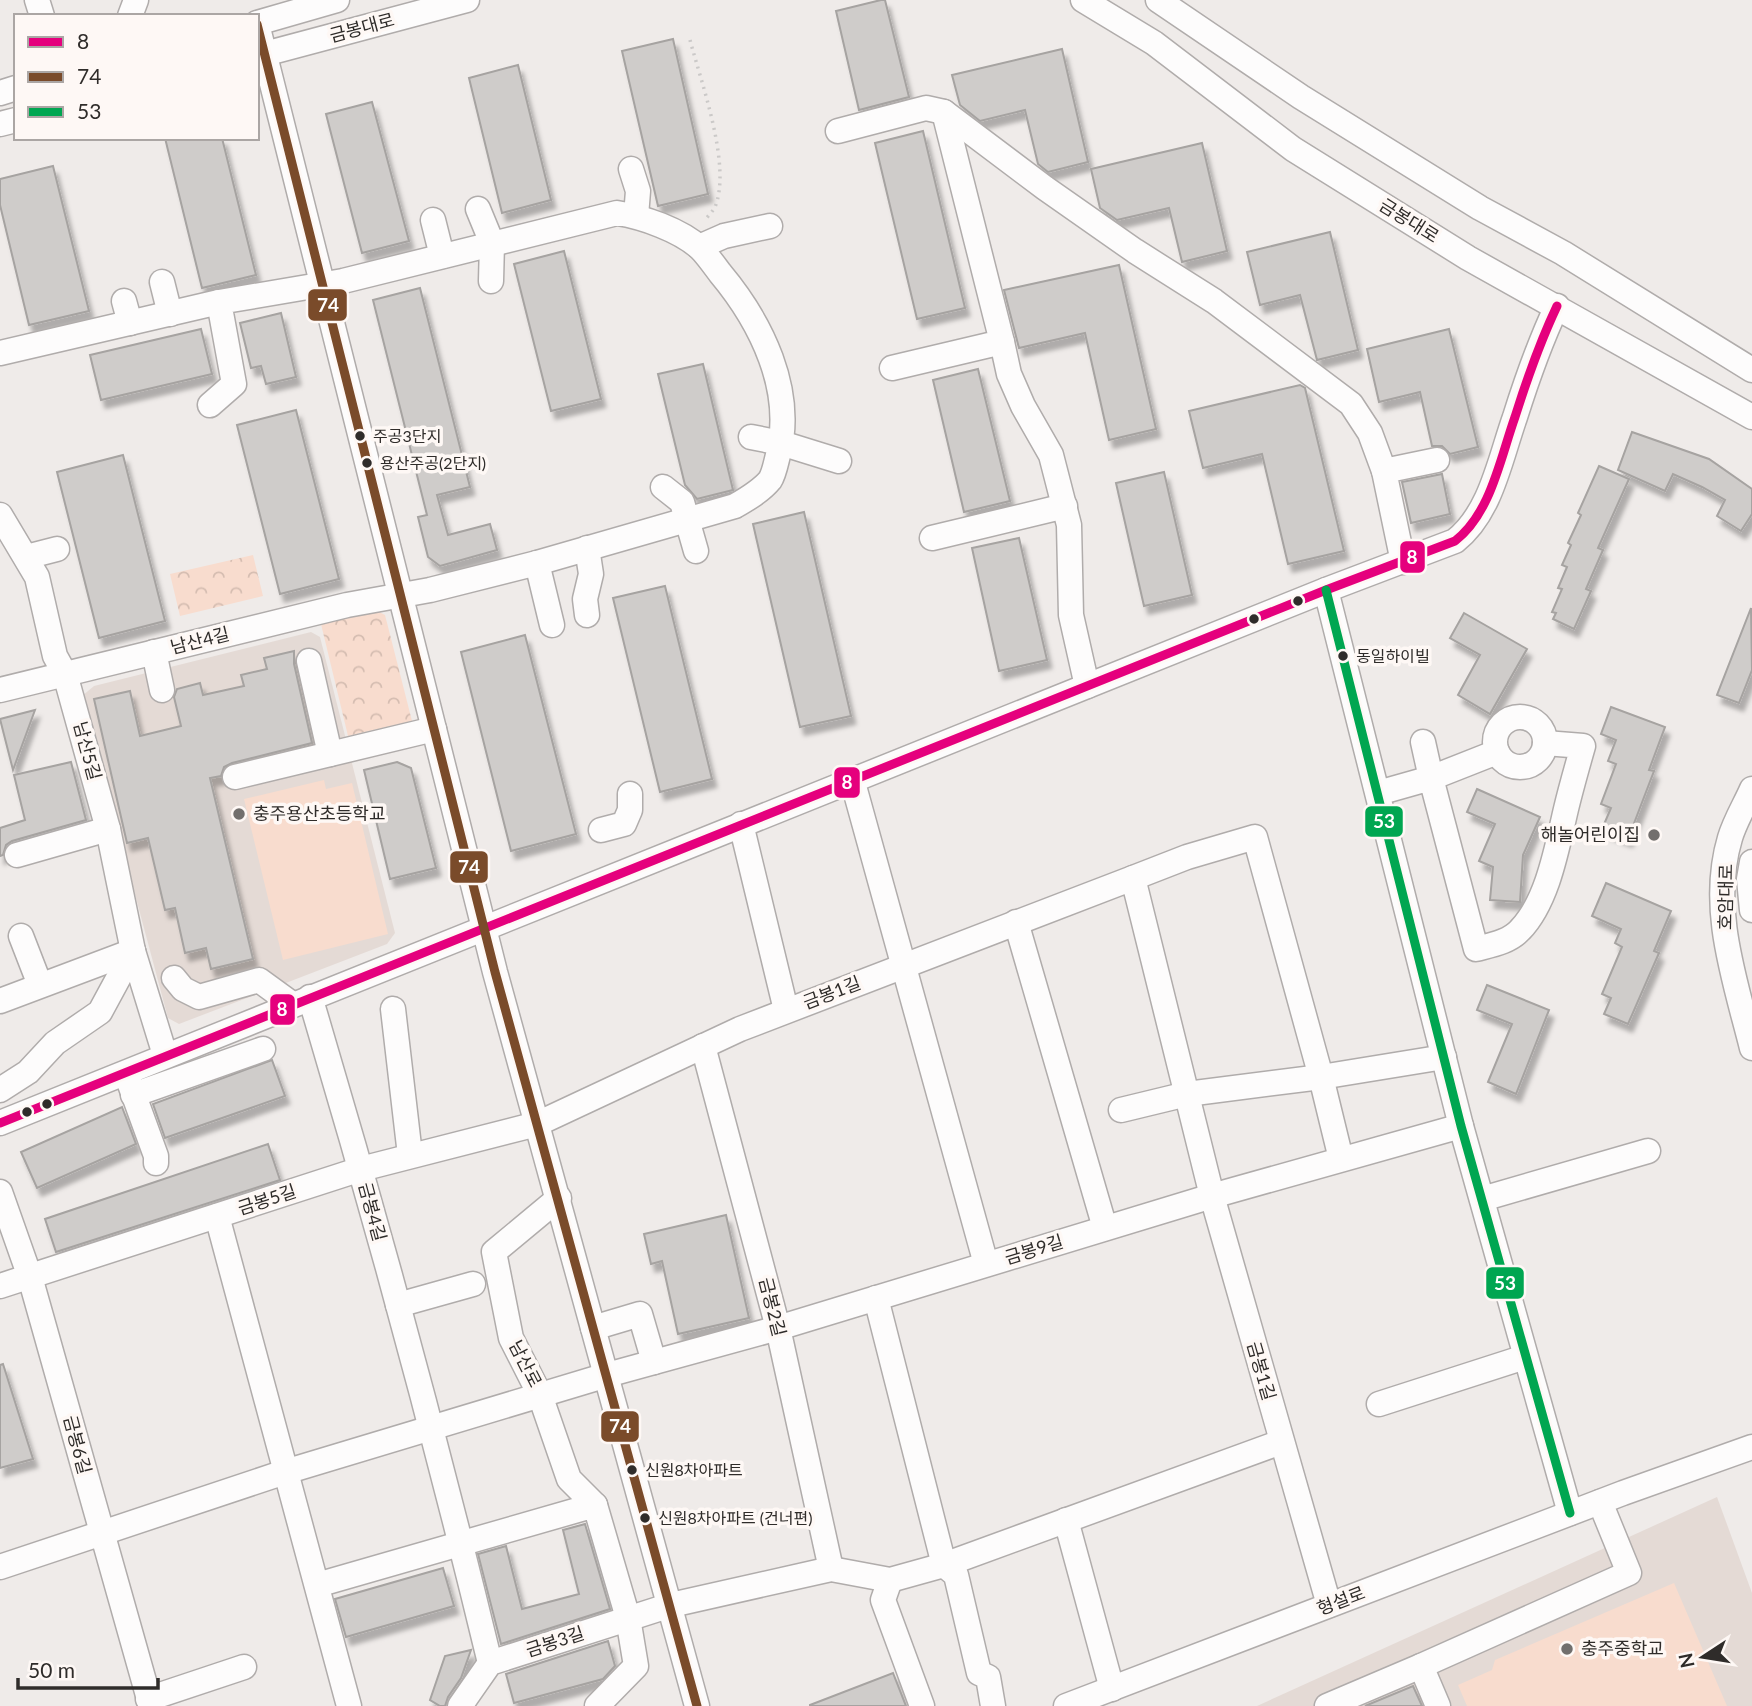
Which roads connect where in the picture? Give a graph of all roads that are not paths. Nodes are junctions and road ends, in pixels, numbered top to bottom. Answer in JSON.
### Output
{"nodes":[{"id":1,"x":337,"y":0,"type":"edge"},
{"id":2,"x":467,"y":0,"type":"edge"},
{"id":3,"x":1083,"y":0,"type":"edge"},
{"id":4,"x":1158,"y":0,"type":"edge"},
{"id":5,"x":259,"y":23,"type":"edge"},
{"id":6,"x":261,"y":55,"type":"edge"},
{"id":7,"x":944,"y":112,"type":"junction"},
{"id":8,"x":838,"y":131,"type":"dead end"},
{"id":9,"x":631,"y":169,"type":"dead end"},
{"id":10,"x":478,"y":209,"type":"dead end"},
{"id":11,"x":636,"y":216,"type":"junction"},
{"id":12,"x":433,"y":220,"type":"dead end"},
{"id":13,"x":770,"y":226,"type":"dead end"},
{"id":14,"x":492,"y":243,"type":"junction"},
{"id":15,"x":694,"y":244,"type":"junction"},
{"id":16,"x":442,"y":256,"type":"junction"},
{"id":17,"x":491,"y":281,"type":"dead end"},
{"id":18,"x":162,"y":282,"type":"dead end"},
{"id":19,"x":322,"y":284,"type":"junction"},
{"id":20,"x":219,"y":302,"type":"junction"},
{"id":21,"x":1557,"y":306,"type":"junction"},
{"id":22,"x":170,"y":314,"type":"junction"},
{"id":23,"x":1002,"y":342,"type":"junction"},
{"id":24,"x":0,"y":353,"type":"edge"},
{"id":25,"x":892,"y":368,"type":"dead end"},
{"id":26,"x":1752,"y":370,"type":"edge"},
{"id":27,"x":210,"y":405,"type":"dead end"},
{"id":28,"x":1752,"y":417,"type":"edge"},
{"id":29,"x":751,"y":437,"type":"dead end"},
{"id":30,"x":781,"y":443,"type":"junction"},
{"id":31,"x":1437,"y":460,"type":"dead end"},
{"id":32,"x":839,"y":461,"type":"dead end"},
{"id":33,"x":1384,"y":471,"type":"junction"},
{"id":34,"x":663,"y":487,"type":"dead end"},
{"id":35,"x":1065,"y":506,"type":"junction"},
{"id":36,"x":0,"y":515,"type":"edge"},
{"id":37,"x":688,"y":520,"type":"junction"},
{"id":38,"x":932,"y":538,"type":"dead end"},
{"id":39,"x":587,"y":548,"type":"junction"},
{"id":40,"x":57,"y":549,"type":"dead end"},
{"id":41,"x":696,"y":551,"type":"dead end"},
{"id":42,"x":26,"y":557,"type":"junction"},
{"id":43,"x":537,"y":562,"type":"junction"},
{"id":44,"x":1403,"y":562,"type":"junction"},
{"id":45,"x":1326,"y":590,"type":"junction"},
{"id":46,"x":401,"y":595,"type":"junction"},
{"id":47,"x":587,"y":615,"type":"dead end"},
{"id":48,"x":552,"y":625,"type":"dead end"},
{"id":49,"x":154,"y":652,"type":"junction"},
{"id":50,"x":309,"y":661,"type":"dead end"},
{"id":51,"x":65,"y":674,"type":"junction"},
{"id":52,"x":1087,"y":686,"type":"junction"},
{"id":53,"x":0,"y":690,"type":"edge"},
{"id":54,"x":163,"y":690,"type":"dead end"},
{"id":55,"x":434,"y":729,"type":"junction"},
{"id":56,"x":1423,"y":742,"type":"dead end"},
{"id":57,"x":1545,"y":743,"type":"junction"},
{"id":58,"x":1497,"y":752,"type":"junction"},
{"id":59,"x":330,"y":754,"type":"junction"},
{"id":60,"x":235,"y":777,"type":"dead end"},
{"id":61,"x":1431,"y":778,"type":"junction"},
{"id":62,"x":852,"y":779,"type":"junction"},
{"id":63,"x":1752,"y":789,"type":"edge"},
{"id":64,"x":1377,"y":793,"type":"junction"},
{"id":65,"x":630,"y":794,"type":"dead end"},
{"id":66,"x":741,"y":824,"type":"junction"},
{"id":67,"x":108,"y":829,"type":"junction"},
{"id":68,"x":601,"y":830,"type":"dead end"},
{"id":69,"x":17,"y":855,"type":"dead end"},
{"id":70,"x":1752,"y":862,"type":"edge"},
{"id":71,"x":1133,"y":878,"type":"junction"},
{"id":72,"x":1752,"y":910,"type":"edge"},
{"id":73,"x":1016,"y":922,"type":"junction"},
{"id":74,"x":483,"y":927,"type":"junction"},
{"id":75,"x":21,"y":936,"type":"dead end"},
{"id":76,"x":133,"y":951,"type":"junction"},
{"id":77,"x":903,"y":965,"type":"junction"},
{"id":78,"x":174,"y":978,"type":"dead end"},
{"id":79,"x":40,"y":985,"type":"junction"},
{"id":80,"x":0,"y":1001,"type":"edge"},
{"id":81,"x":301,"y":1001,"type":"junction"},
{"id":82,"x":393,"y":1009,"type":"dead end"},
{"id":83,"x":786,"y":1010,"type":"junction"},
{"id":84,"x":704,"y":1046,"type":"junction"},
{"id":85,"x":1752,"y":1048,"type":"edge"},
{"id":86,"x":263,"y":1049,"type":"dead end"},
{"id":87,"x":165,"y":1055,"type":"junction"},
{"id":88,"x":1444,"y":1057,"type":"junction"},
{"id":89,"x":1321,"y":1077,"type":"junction"},
{"id":90,"x":129,"y":1084,"type":"junction"},
{"id":91,"x":0,"y":1090,"type":"edge"},
{"id":92,"x":1187,"y":1094,"type":"junction"},
{"id":93,"x":1121,"y":1110,"type":"dead end"},
{"id":94,"x":0,"y":1123,"type":"edge"},
{"id":95,"x":537,"y":1124,"type":"junction"},
{"id":96,"x":1461,"y":1126,"type":"junction"},
{"id":97,"x":1648,"y":1151,"type":"dead end"},
{"id":98,"x":410,"y":1155,"type":"junction"},
{"id":99,"x":1340,"y":1159,"type":"junction"},
{"id":100,"x":156,"y":1163,"type":"dead end"},
{"id":101,"x":361,"y":1169,"type":"junction"},
{"id":102,"x":0,"y":1192,"type":"edge"},
{"id":103,"x":1212,"y":1196,"type":"junction"},
{"id":104,"x":559,"y":1198,"type":"junction"},
{"id":105,"x":1482,"y":1199,"type":"junction"},
{"id":106,"x":217,"y":1216,"type":"junction"},
{"id":107,"x":1105,"y":1228,"type":"junction"},
{"id":108,"x":986,"y":1264,"type":"junction"},
{"id":109,"x":30,"y":1277,"type":"junction"},
{"id":110,"x":473,"y":1284,"type":"dead end"},
{"id":111,"x":0,"y":1286,"type":"edge"},
{"id":112,"x":876,"y":1298,"type":"junction"},
{"id":113,"x":398,"y":1305,"type":"junction"},
{"id":114,"x":593,"y":1328,"type":"junction"},
{"id":115,"x":778,"y":1328,"type":"junction"},
{"id":116,"x":1525,"y":1357,"type":"junction"},
{"id":117,"x":654,"y":1362,"type":"junction"},
{"id":118,"x":607,"y":1374,"type":"junction"},
{"id":119,"x":540,"y":1395,"type":"junction"},
{"id":120,"x":1379,"y":1404,"type":"dead end"},
{"id":121,"x":432,"y":1427,"type":"junction"},
{"id":122,"x":1281,"y":1442,"type":"junction"},
{"id":123,"x":1752,"y":1447,"type":"edge"},
{"id":124,"x":285,"y":1472,"type":"junction"},
{"id":125,"x":1600,"y":1502,"type":"junction"},
{"id":126,"x":595,"y":1504,"type":"junction"},
{"id":127,"x":1570,"y":1513,"type":"junction"},
{"id":128,"x":1066,"y":1520,"type":"junction"},
{"id":129,"x":101,"y":1533,"type":"junction"},
{"id":130,"x":461,"y":1543,"type":"junction"},
{"id":131,"x":944,"y":1565,"type":"junction"},
{"id":132,"x":0,"y":1567,"type":"edge"},
{"id":133,"x":831,"y":1569,"type":"junction"},
{"id":134,"x":890,"y":1580,"type":"junction"},
{"id":135,"x":317,"y":1585,"type":"junction"},
{"id":136,"x":671,"y":1605,"type":"junction"},
{"id":137,"x":1329,"y":1605,"type":"junction"},
{"id":138,"x":628,"y":1618,"type":"junction"},
{"id":139,"x":490,"y":1663,"type":"junction"},
{"id":140,"x":1421,"y":1666,"type":"junction"},
{"id":141,"x":244,"y":1667,"type":"dead end"},
{"id":142,"x":1112,"y":1689,"type":"junction"},
{"id":143,"x":150,"y":1702,"type":"edge"},
{"id":144,"x":349,"y":1706,"type":"edge"},
{"id":145,"x":460,"y":1706,"type":"edge"},
{"id":146,"x":597,"y":1706,"type":"edge"},
{"id":147,"x":697,"y":1706,"type":"edge"},
{"id":148,"x":922,"y":1706,"type":"edge"},
{"id":149,"x":993,"y":1706,"type":"edge"},
{"id":150,"x":1066,"y":1706,"type":"edge"},
{"id":151,"x":1327,"y":1706,"type":"edge"},
{"id":152,"x":1438,"y":1706,"type":"edge"}],
"edges":[{"from":1,"to":5,"type":"street","name":"금봉대로"},
{"from":2,"to":6,"type":"street","name":"금봉대로"},
{"from":3,"to":21,"type":"street","name":"금봉대로"},
{"from":4,"to":26,"type":"street"},
{"from":6,"to":19,"type":"street"},
{"from":7,"to":8,"type":"street"},
{"from":7,"to":23,"type":"street"},
{"from":7,"to":33,"type":"street"},
{"from":9,"to":11,"type":"street"},
{"from":10,"to":14,"type":"street"},
{"from":11,"to":14,"type":"street"},
{"from":11,"to":15,"type":"street","name":"남산4길"},
{"from":12,"to":16,"type":"street"},
{"from":13,"to":15,"type":"street"},
{"from":14,"to":16,"type":"street"},
{"from":14,"to":17,"type":"street"},
{"from":15,"to":30,"type":"street","name":"남산4길"},
{"from":16,"to":19,"type":"street"},
{"from":18,"to":22,"type":"street"},
{"from":19,"to":20,"type":"street"},
{"from":19,"to":46,"type":"street"},
{"from":20,"to":22,"type":"street"},
{"from":20,"to":27,"type":"street"},
{"from":21,"to":28,"type":"street","name":"금봉대로"},
{"from":21,"to":44,"type":"street"},
{"from":22,"to":24,"type":"street"},
{"from":23,"to":25,"type":"street"},
{"from":23,"to":35,"type":"street"},
{"from":29,"to":30,"type":"street"},
{"from":30,"to":32,"type":"street"},
{"from":30,"to":37,"type":"street","name":"남산4길"},
{"from":31,"to":33,"type":"street"},
{"from":33,"to":44,"type":"street"},
{"from":34,"to":37,"type":"street"},
{"from":35,"to":38,"type":"street"},
{"from":35,"to":52,"type":"street"},
{"from":36,"to":42,"type":"street","name":"남산5길"},
{"from":37,"to":39,"type":"street","name":"남산4길"},
{"from":37,"to":41,"type":"street"},
{"from":39,"to":43,"type":"street","name":"남산4길"},
{"from":39,"to":47,"type":"street"},
{"from":40,"to":42,"type":"street"},
{"from":42,"to":51,"type":"street","name":"남산5길"},
{"from":43,"to":46,"type":"street","name":"남산4길"},
{"from":43,"to":48,"type":"street"},
{"from":44,"to":45,"type":"street"},
{"from":45,"to":52,"type":"street"},
{"from":45,"to":64,"type":"street"},
{"from":46,"to":49,"type":"street","name":"남산4길"},
{"from":46,"to":55,"type":"street"},
{"from":49,"to":51,"type":"street","name":"남산4길"},
{"from":49,"to":54,"type":"street"},
{"from":50,"to":59,"type":"street"},
{"from":51,"to":53,"type":"street","name":"남산4길"},
{"from":51,"to":67,"type":"street","name":"남산5길"},
{"from":52,"to":62,"type":"street"},
{"from":55,"to":59,"type":"street"},
{"from":55,"to":74,"type":"street"},
{"from":56,"to":61,"type":"street"},
{"from":57,"to":58,"type":"street"},
{"from":57,"to":58,"type":"street"},
{"from":57,"to":61,"type":"street"},
{"from":58,"to":61,"type":"street"},
{"from":59,"to":60,"type":"street"},
{"from":61,"to":64,"type":"street"},
{"from":62,"to":66,"type":"street"},
{"from":62,"to":77,"type":"street"},
{"from":63,"to":85,"type":"street","name":"호암대로"},
{"from":64,"to":88,"type":"street"},
{"from":65,"to":68,"type":"street"},
{"from":66,"to":74,"type":"street"},
{"from":66,"to":83,"type":"street"},
{"from":67,"to":69,"type":"street"},
{"from":67,"to":76,"type":"street","name":"남산5길"},
{"from":70,"to":72,"type":"street","name":"호암대로"},
{"from":71,"to":73,"type":"street","name":"금봉1길"},
{"from":71,"to":89,"type":"street","name":"금봉1길"},
{"from":71,"to":92,"type":"street","name":"금봉1길"},
{"from":73,"to":77,"type":"street","name":"금봉1길"},
{"from":73,"to":107,"type":"street"},
{"from":74,"to":81,"type":"street"},
{"from":74,"to":95,"type":"street"},
{"from":75,"to":79,"type":"street"},
{"from":76,"to":79,"type":"street"},
{"from":76,"to":87,"type":"street","name":"남산5길"},
{"from":76,"to":91,"type":"street"},
{"from":77,"to":83,"type":"street","name":"금봉1길"},
{"from":77,"to":108,"type":"street"},
{"from":78,"to":81,"type":"street"},
{"from":79,"to":80,"type":"street"},
{"from":81,"to":87,"type":"street"},
{"from":81,"to":101,"type":"street","name":"금봉4길"},
{"from":82,"to":98,"type":"street"},
{"from":83,"to":84,"type":"street","name":"금봉1길"},
{"from":84,"to":95,"type":"street","name":"금봉1길"},
{"from":84,"to":115,"type":"street","name":"금봉2길"},
{"from":86,"to":90,"type":"street"},
{"from":87,"to":90,"type":"street"},
{"from":88,"to":89,"type":"street"},
{"from":88,"to":96,"type":"street"},
{"from":89,"to":92,"type":"street"},
{"from":89,"to":99,"type":"street","name":"금봉1길"},
{"from":90,"to":94,"type":"street"},
{"from":90,"to":100,"type":"street"},
{"from":92,"to":93,"type":"street"},
{"from":92,"to":103,"type":"street","name":"금봉1길"},
{"from":95,"to":98,"type":"street","name":"금봉5길"},
{"from":95,"to":104,"type":"street"},
{"from":96,"to":99,"type":"street","name":"금봉9길"},
{"from":96,"to":105,"type":"street"},
{"from":97,"to":105,"type":"street"},
{"from":98,"to":101,"type":"street","name":"금봉5길"},
{"from":99,"to":103,"type":"street","name":"금봉9길"},
{"from":101,"to":106,"type":"street","name":"금봉5길"},
{"from":101,"to":113,"type":"street","name":"금봉4길"},
{"from":102,"to":109,"type":"street","name":"금봉6길"},
{"from":103,"to":107,"type":"street","name":"금봉9길"},
{"from":103,"to":122,"type":"street","name":"금봉1길"},
{"from":104,"to":114,"type":"street"},
{"from":104,"to":119,"type":"street","name":"남산로"},
{"from":105,"to":116,"type":"street"},
{"from":106,"to":109,"type":"street","name":"금봉5길"},
{"from":106,"to":124,"type":"street"},
{"from":107,"to":108,"type":"street","name":"금봉9길"},
{"from":108,"to":112,"type":"street","name":"금봉9길"},
{"from":109,"to":111,"type":"street","name":"금봉5길"},
{"from":109,"to":129,"type":"street","name":"금봉6길"},
{"from":110,"to":113,"type":"street"},
{"from":112,"to":115,"type":"street","name":"금봉9길"},
{"from":112,"to":131,"type":"street"},
{"from":113,"to":121,"type":"street","name":"금봉4길"},
{"from":114,"to":117,"type":"street"},
{"from":114,"to":118,"type":"street"},
{"from":115,"to":117,"type":"street","name":"금봉9길"},
{"from":115,"to":133,"type":"street","name":"금봉2길"},
{"from":116,"to":120,"type":"street"},
{"from":116,"to":127,"type":"street"},
{"from":117,"to":118,"type":"street","name":"금봉9길"},
{"from":118,"to":119,"type":"street"},
{"from":118,"to":136,"type":"street"},
{"from":119,"to":121,"type":"street"},
{"from":119,"to":126,"type":"street","name":"남산로"},
{"from":121,"to":124,"type":"street"},
{"from":121,"to":130,"type":"street","name":"금봉4길"},
{"from":122,"to":128,"type":"street"},
{"from":122,"to":137,"type":"street","name":"금봉1길"},
{"from":123,"to":125,"type":"street","name":"형설로"},
{"from":124,"to":129,"type":"street"},
{"from":124,"to":135,"type":"street"},
{"from":125,"to":127,"type":"street","name":"형설로"},
{"from":125,"to":140,"type":"street"},
{"from":126,"to":130,"type":"street"},
{"from":126,"to":138,"type":"street","name":"남산로"},
{"from":127,"to":137,"type":"street","name":"형설로"},
{"from":128,"to":131,"type":"street"},
{"from":128,"to":142,"type":"street"},
{"from":129,"to":132,"type":"street"},
{"from":129,"to":143,"type":"street","name":"금봉6길"},
{"from":130,"to":135,"type":"street"},
{"from":130,"to":139,"type":"street","name":"금봉4길"},
{"from":131,"to":134,"type":"street"},
{"from":131,"to":149,"type":"street"},
{"from":133,"to":134,"type":"street"},
{"from":133,"to":136,"type":"street"},
{"from":134,"to":148,"type":"street"},
{"from":135,"to":144,"type":"street"},
{"from":136,"to":138,"type":"street","name":"금봉3길"},
{"from":136,"to":147,"type":"street"},
{"from":137,"to":142,"type":"street","name":"형설로"},
{"from":138,"to":139,"type":"street","name":"금봉3길"},
{"from":138,"to":146,"type":"street","name":"남산로"},
{"from":139,"to":145,"type":"street"},
{"from":140,"to":151,"type":"street"},
{"from":140,"to":152,"type":"street"},
{"from":141,"to":143,"type":"street","name":"금봉6길"},
{"from":142,"to":150,"type":"street","name":"형설로"}]}
